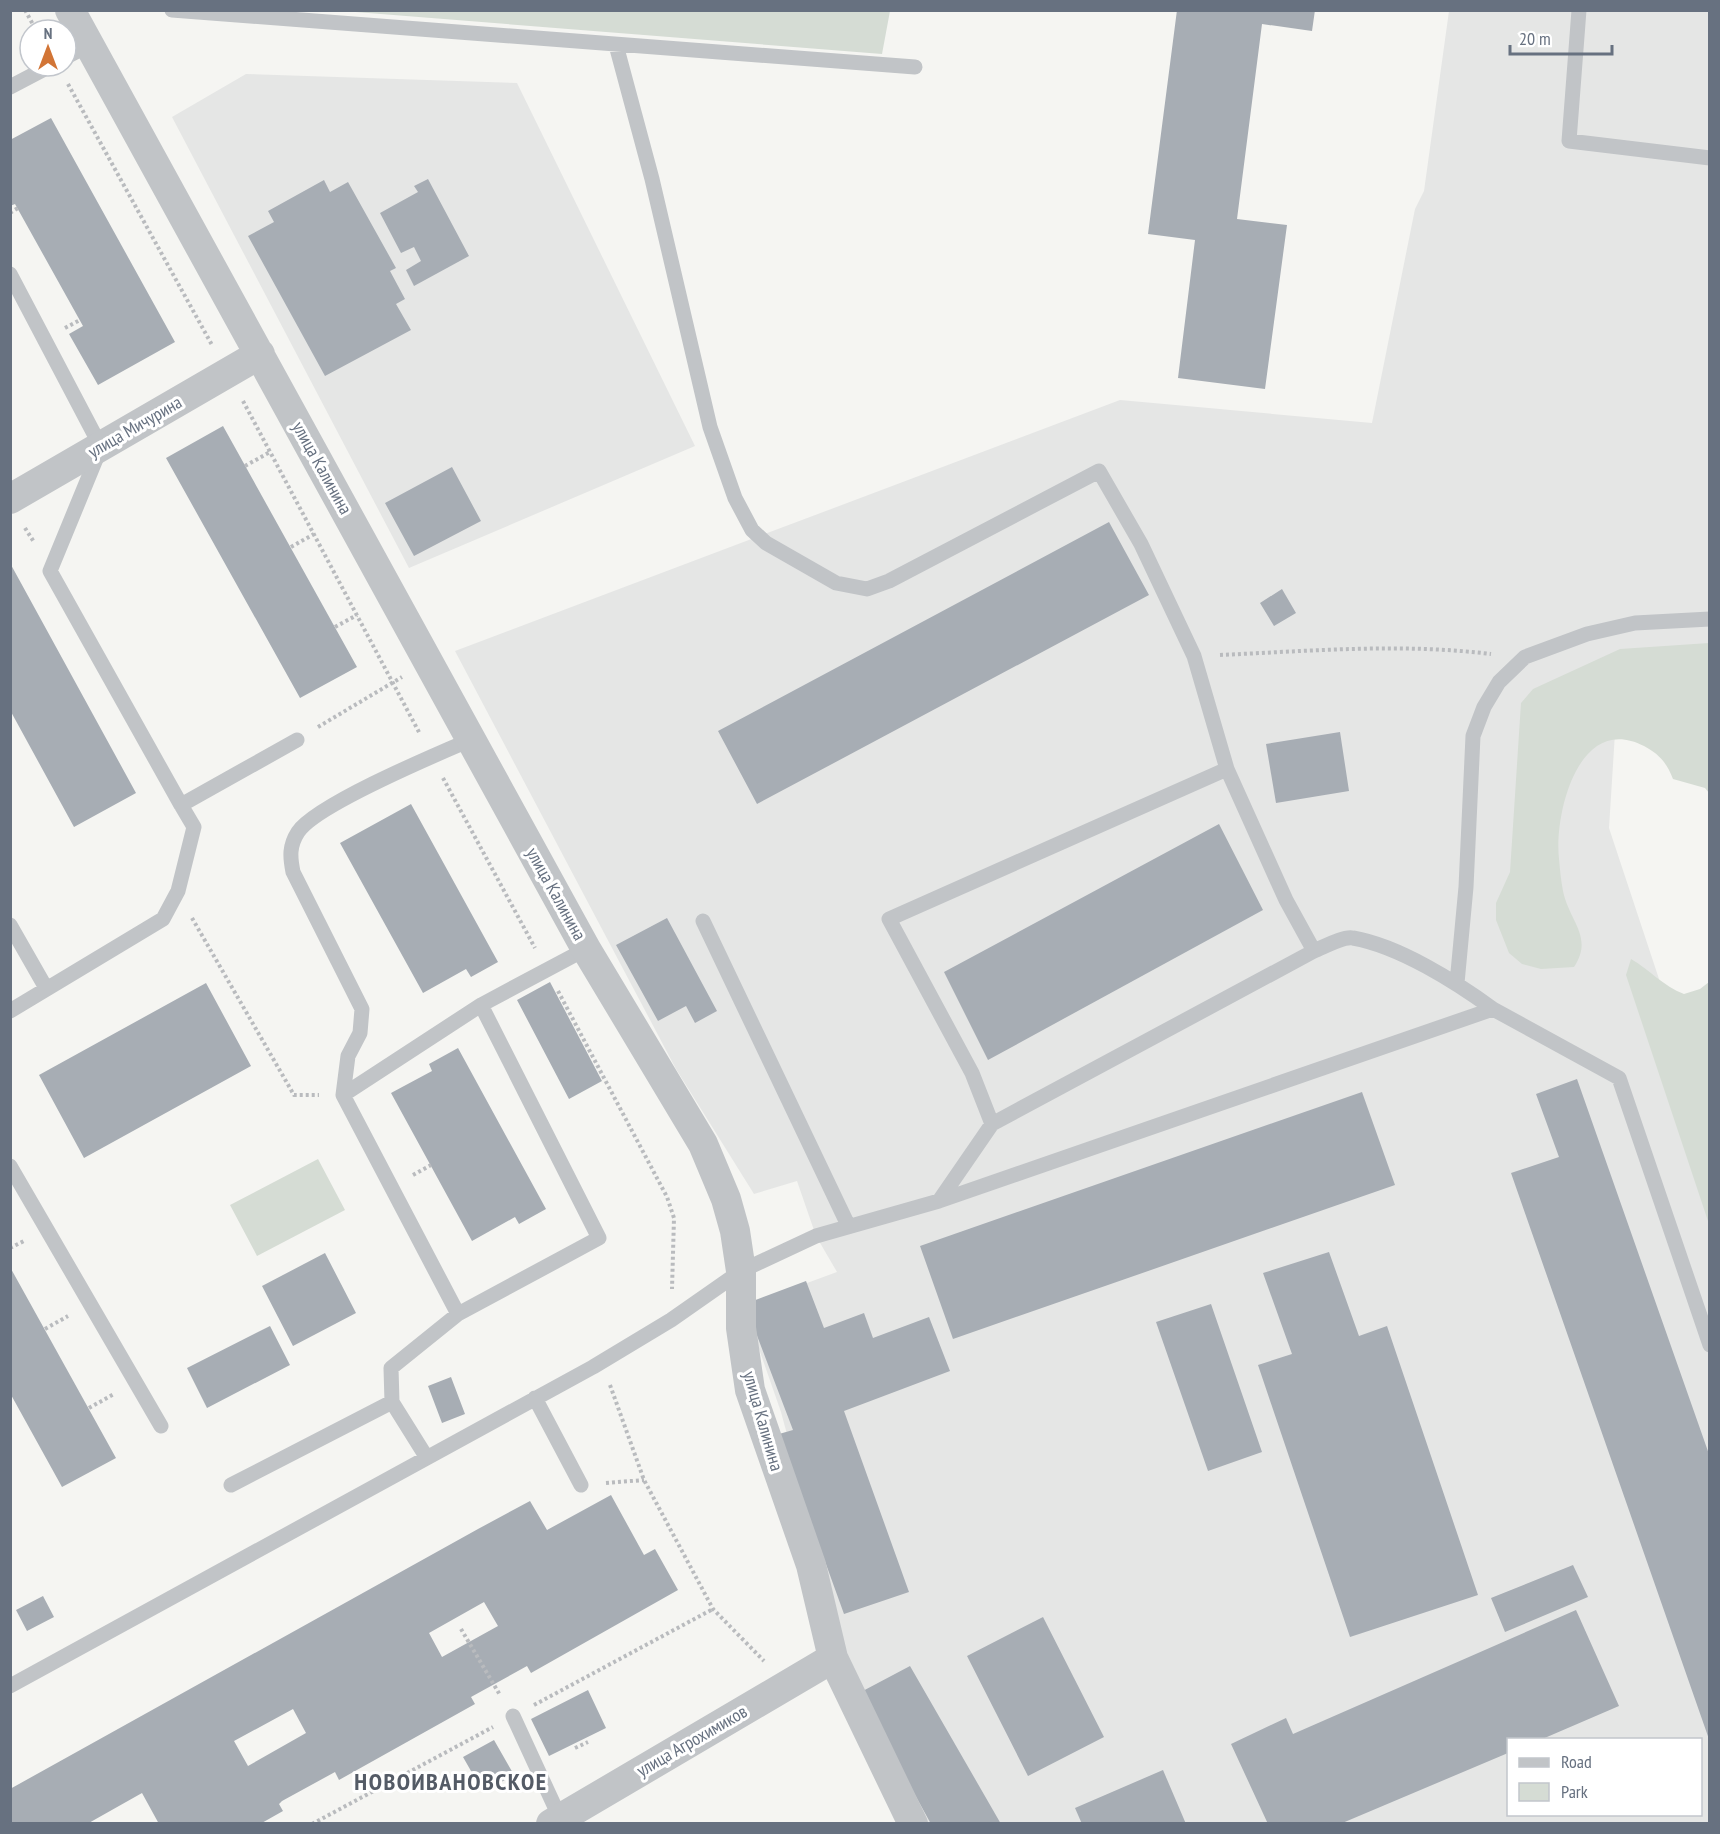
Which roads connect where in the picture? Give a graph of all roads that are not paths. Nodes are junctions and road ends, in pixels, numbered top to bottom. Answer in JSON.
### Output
{"nodes":[{"id":1,"x":172,"y":10,"type":"edge"},
{"id":2,"x":1579,"y":10,"type":"edge"},
{"id":3,"x":616,"y":45,"type":"junction"},
{"id":4,"x":78,"y":51,"type":"edge"},
{"id":5,"x":915,"y":67,"type":"dead end"},
{"id":6,"x":27,"y":78,"type":"edge"},
{"id":7,"x":10,"y":87,"type":"edge"},
{"id":8,"x":1710,"y":158,"type":"edge"},
{"id":9,"x":10,"y":274,"type":"edge"},
{"id":10,"x":260,"y":354,"type":"junction"},
{"id":11,"x":102,"y":447,"type":"junction"},
{"id":12,"x":16,"y":510,"type":"edge"},
{"id":13,"x":1710,"y":620,"type":"edge"},
{"id":14,"x":297,"y":740,"type":"road end"},
{"id":15,"x":470,"y":740,"type":"junction"},
{"id":16,"x":1227,"y":770,"type":"junction"},
{"id":17,"x":182,"y":806,"type":"junction"},
{"id":18,"x":704,"y":921,"type":"dead end"},
{"id":19,"x":10,"y":925,"type":"edge"},
{"id":20,"x":586,"y":949,"type":"junction"},
{"id":21,"x":1314,"y":951,"type":"junction"},
{"id":22,"x":1457,"y":983,"type":"junction"},
{"id":23,"x":46,"y":988,"type":"junction"},
{"id":24,"x":481,"y":1005,"type":"junction"},
{"id":25,"x":1493,"y":1009,"type":"junction"},
{"id":26,"x":10,"y":1011,"type":"edge"},
{"id":27,"x":343,"y":1095,"type":"junction"},
{"id":28,"x":992,"y":1124,"type":"junction"},
{"id":29,"x":10,"y":1166,"type":"edge"},
{"id":30,"x":939,"y":1201,"type":"junction"},
{"id":31,"x":848,"y":1225,"type":"junction"},
{"id":32,"x":741,"y":1271,"type":"junction"},
{"id":33,"x":458,"y":1314,"type":"junction"},
{"id":34,"x":1710,"y":1345,"type":"edge"},
{"id":35,"x":535,"y":1398,"type":"junction"},
{"id":36,"x":392,"y":1402,"type":"junction"},
{"id":37,"x":162,"y":1426,"type":"dead end"},
{"id":38,"x":427,"y":1458,"type":"junction"},
{"id":39,"x":231,"y":1485,"type":"dead end"},
{"id":40,"x":582,"y":1485,"type":"road end"},
{"id":41,"x":833,"y":1658,"type":"junction"},
{"id":42,"x":10,"y":1686,"type":"edge"},
{"id":43,"x":513,"y":1716,"type":"road end"},
{"id":44,"x":556,"y":1821,"type":"edge"},
{"id":45,"x":913,"y":1824,"type":"edge"}],
"edges":[{"from":1,"to":3,"type":"lane"},
{"from":2,"to":8,"type":"lane"},
{"from":3,"to":5,"type":"lane"},
{"from":3,"to":16,"type":"lane"},
{"from":4,"to":10,"type":"street","name":"улица Калинина"},
{"from":6,"to":7,"type":"lane"},
{"from":9,"to":11,"type":"lane"},
{"from":10,"to":11,"type":"street","name":"улица Мичурина"},
{"from":10,"to":15,"type":"street","name":"улица Калинина"},
{"from":11,"to":12,"type":"street","name":"улица Мичурина"},
{"from":11,"to":17,"type":"lane"},
{"from":13,"to":22,"type":"lane"},
{"from":14,"to":17,"type":"lane"},
{"from":15,"to":20,"type":"street","name":"улица Калинина"},
{"from":15,"to":27,"type":"lane"},
{"from":16,"to":21,"type":"lane"},
{"from":16,"to":28,"type":"lane"},
{"from":17,"to":23,"type":"lane"},
{"from":18,"to":31,"type":"lane"},
{"from":19,"to":23,"type":"lane"},
{"from":20,"to":24,"type":"lane"},
{"from":20,"to":32,"type":"street","name":"улица Калинина"},
{"from":21,"to":22,"type":"lane"},
{"from":21,"to":28,"type":"lane"},
{"from":22,"to":25,"type":"lane"},
{"from":23,"to":26,"type":"lane"},
{"from":24,"to":27,"type":"lane"},
{"from":24,"to":33,"type":"lane"},
{"from":25,"to":30,"type":"lane"},
{"from":25,"to":34,"type":"lane"},
{"from":27,"to":33,"type":"lane"},
{"from":28,"to":30,"type":"lane"},
{"from":29,"to":37,"type":"lane"},
{"from":30,"to":31,"type":"lane"},
{"from":31,"to":32,"type":"lane"},
{"from":32,"to":35,"type":"lane"},
{"from":32,"to":41,"type":"street","name":"улица Калинина"},
{"from":33,"to":36,"type":"lane"},
{"from":35,"to":38,"type":"lane"},
{"from":35,"to":40,"type":"lane"},
{"from":36,"to":38,"type":"lane"},
{"from":36,"to":39,"type":"lane"},
{"from":38,"to":42,"type":"lane"},
{"from":41,"to":44,"type":"street","name":"улица Агрохимиков"},
{"from":41,"to":45,"type":"street","name":"улица Калинина"},
{"from":43,"to":44,"type":"lane"}]}
